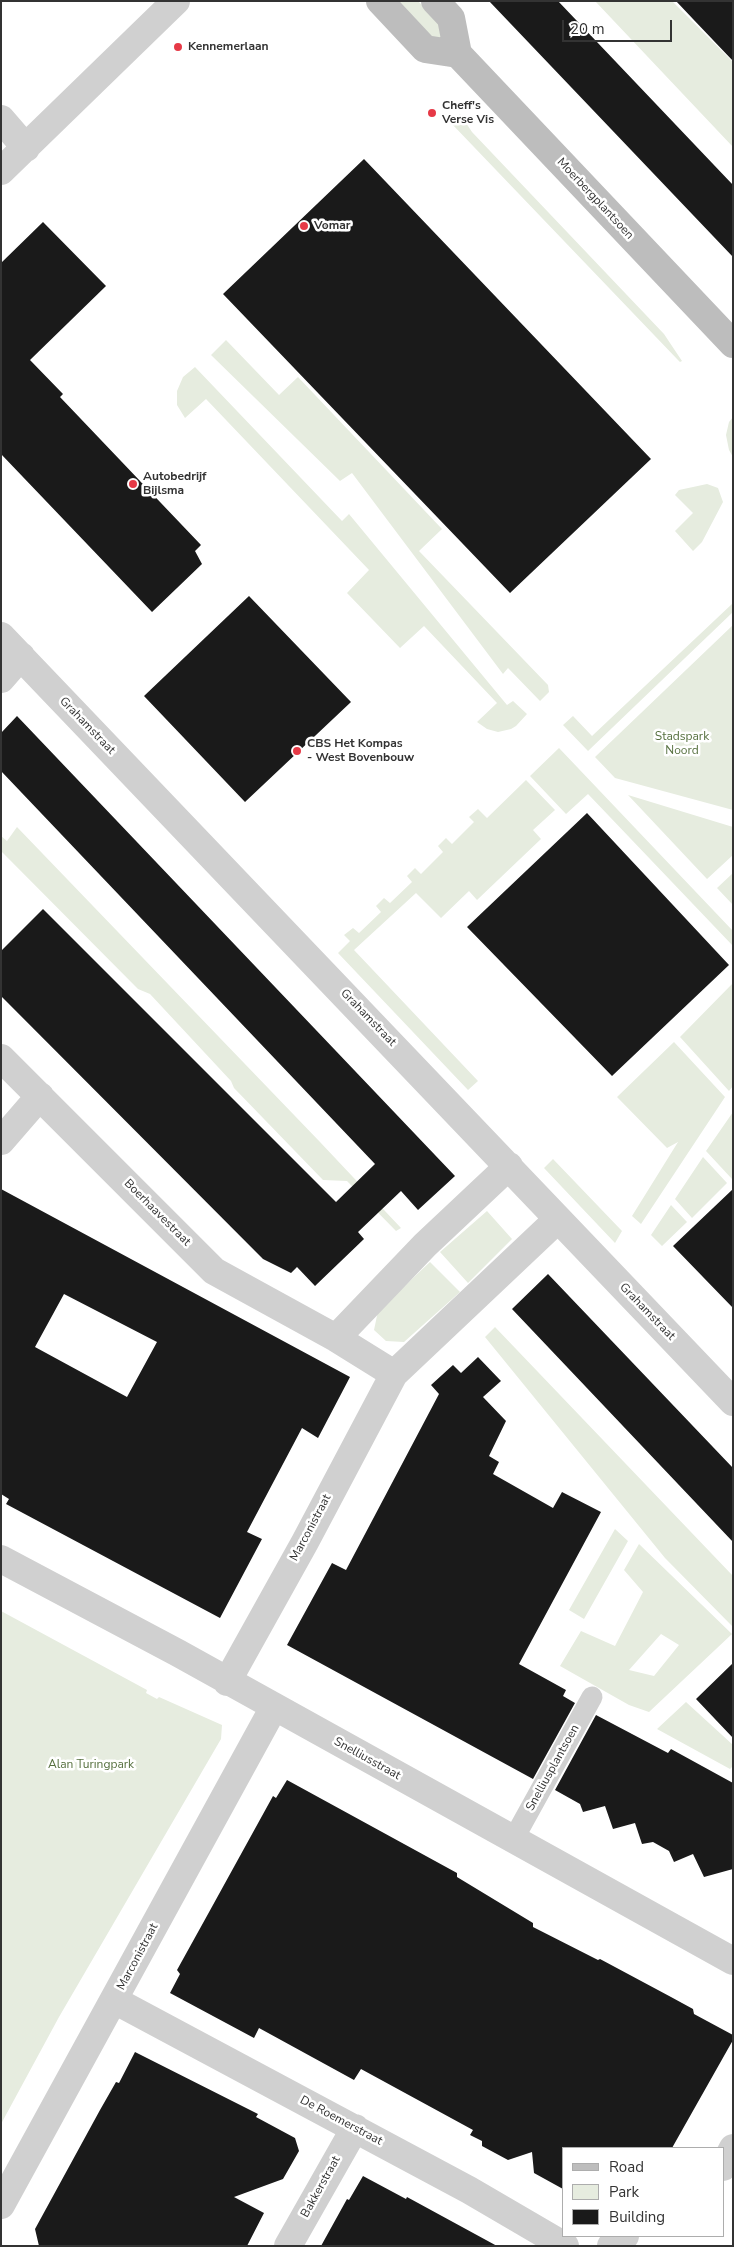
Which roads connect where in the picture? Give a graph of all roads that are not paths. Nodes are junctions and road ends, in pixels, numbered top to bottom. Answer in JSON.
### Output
{"nodes":[{"id":1,"x":176,"y":1,"type":"edge"},
{"id":2,"x":380,"y":1,"type":"edge"},
{"id":3,"x":435,"y":1,"type":"edge"},
{"id":4,"x":458,"y":54,"type":"junction"},
{"id":5,"x":1,"y":120,"type":"edge"},
{"id":6,"x":26,"y":148,"type":"junction"},
{"id":7,"x":1,"y":171,"type":"edge"},
{"id":8,"x":733,"y":344,"type":"edge"},
{"id":9,"x":1,"y":636,"type":"edge"},
{"id":10,"x":21,"y":656,"type":"junction"},
{"id":11,"x":1,"y":679,"type":"edge"},
{"id":12,"x":1,"y":1058,"type":"edge"},
{"id":13,"x":40,"y":1096,"type":"junction"},
{"id":14,"x":1,"y":1141,"type":"edge"},
{"id":15,"x":509,"y":1166,"type":"junction"},
{"id":16,"x":558,"y":1219,"type":"junction"},
{"id":17,"x":336,"y":1338,"type":"junction"},
{"id":18,"x":394,"y":1374,"type":"junction"},
{"id":19,"x":733,"y":1402,"type":"edge"},
{"id":20,"x":1,"y":1559,"type":"edge"},
{"id":21,"x":227,"y":1682,"type":"junction"},
{"id":22,"x":592,"y":1696,"type":"dead end"},
{"id":23,"x":274,"y":1707,"type":"junction"},
{"id":24,"x":513,"y":1840,"type":"junction"},
{"id":25,"x":733,"y":1961,"type":"edge"},
{"id":26,"x":114,"y":2000,"type":"junction"},
{"id":27,"x":355,"y":2128,"type":"junction"},
{"id":28,"x":733,"y":2148,"type":"edge"},
{"id":29,"x":724,"y":2165,"type":"edge"},
{"id":30,"x":1,"y":2205,"type":"edge"},
{"id":31,"x":624,"y":2237,"type":"edge"},
{"id":32,"x":288,"y":2246,"type":"edge"},
{"id":33,"x":565,"y":2246,"type":"edge"},
{"id":34,"x":611,"y":2246,"type":"edge"}],
"edges":[{"from":1,"to":6,"type":"street"},
{"from":2,"to":4,"type":"street"},
{"from":3,"to":4,"type":"street"},
{"from":4,"to":8,"type":"street","name":"Moerbergplantsoen"},
{"from":5,"to":6,"type":"street"},
{"from":6,"to":7,"type":"street"},
{"from":9,"to":10,"type":"street","name":"Grahamstraat"},
{"from":10,"to":11,"type":"street"},
{"from":10,"to":15,"type":"street","name":"Grahamstraat"},
{"from":12,"to":13,"type":"street","name":"Boerhaavestraat"},
{"from":13,"to":14,"type":"street"},
{"from":13,"to":17,"type":"street","name":"Boerhaavestraat"},
{"from":15,"to":16,"type":"street","name":"Grahamstraat"},
{"from":15,"to":17,"type":"street"},
{"from":16,"to":18,"type":"street","name":"Marconistraat"},
{"from":16,"to":19,"type":"street","name":"Grahamstraat"},
{"from":17,"to":18,"type":"street"},
{"from":18,"to":21,"type":"street","name":"Marconistraat"},
{"from":20,"to":21,"type":"street","name":"Snelliusstraat"},
{"from":21,"to":23,"type":"street","name":"Snelliusstraat"},
{"from":22,"to":24,"type":"lane","name":"Snelliusplantsoen"},
{"from":23,"to":24,"type":"street","name":"Snelliusstraat"},
{"from":23,"to":26,"type":"street","name":"Marconistraat"},
{"from":24,"to":25,"type":"street","name":"Snelliusstraat"},
{"from":26,"to":27,"type":"street","name":"De Roemerstraat"},
{"from":26,"to":30,"type":"street","name":"Marconistraat"},
{"from":27,"to":32,"type":"street","name":"Bakkerstraat"},
{"from":27,"to":33,"type":"street","name":"De Roemerstraat"},
{"from":28,"to":29,"type":"street"},
{"from":31,"to":34,"type":"street"}]}
